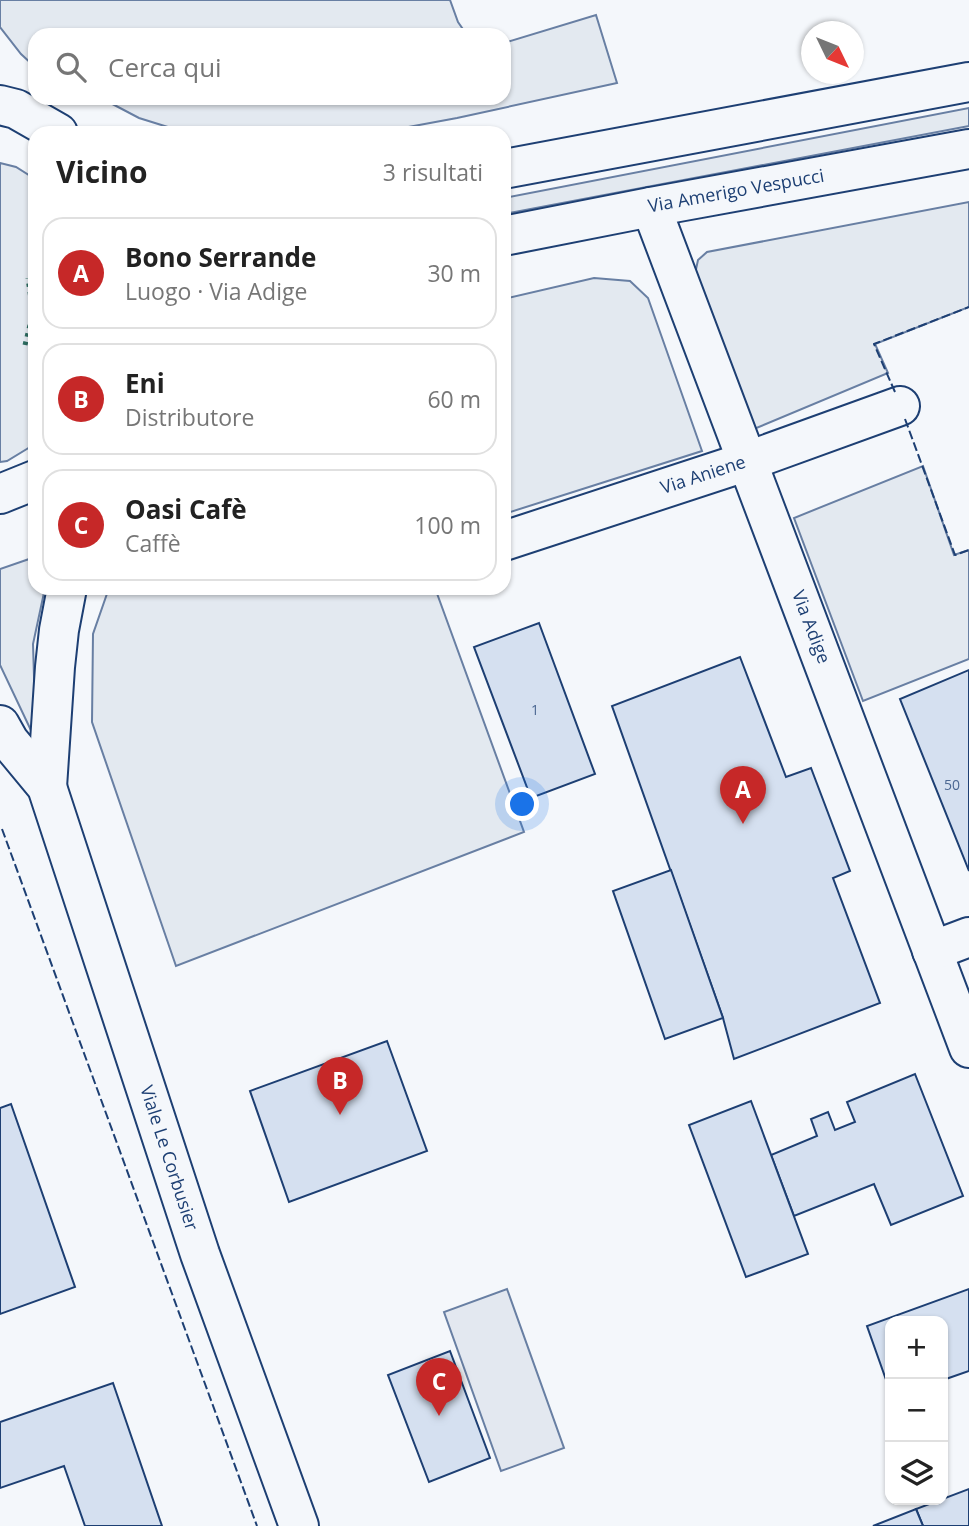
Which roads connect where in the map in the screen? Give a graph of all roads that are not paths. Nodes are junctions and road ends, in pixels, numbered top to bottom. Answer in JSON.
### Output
{"nodes":[{"id":1,"x":969,"y":82,"type":"edge"},
{"id":2,"x":5,"y":103,"type":"edge"},
{"id":3,"x":46,"y":126,"type":"edge"},
{"id":4,"x":969,"y":149,"type":"edge"},
{"id":5,"x":511,"y":168,"type":"edge"},
{"id":6,"x":651,"y":207,"type":"junction"},
{"id":7,"x":511,"y":235,"type":"edge"},
{"id":8,"x":900,"y":406,"type":"dead end"},
{"id":9,"x":748,"y":461,"type":"junction"},
{"id":10,"x":28,"y":483,"type":"edge"},
{"id":11,"x":0,"y":494,"type":"edge"},
{"id":12,"x":511,"y":539,"type":"edge"},
{"id":13,"x":66,"y":595,"type":"edge"},
{"id":14,"x":0,"y":725,"type":"edge"},
{"id":15,"x":47,"y":788,"type":"junction"},
{"id":16,"x":969,"y":937,"type":"edge"},
{"id":17,"x":932,"y":951,"type":"junction"},
{"id":18,"x":969,"y":1048,"type":"edge"},
{"id":19,"x":299,"y":1526,"type":"edge"}],
"edges":[{"from":1,"to":5,"type":"street"},
{"from":2,"to":3,"type":"street"},
{"from":4,"to":6,"type":"street","name":"Via Amerigo Vespucci"},
{"from":6,"to":7,"type":"street","name":"Via Amerigo Vespucci"},
{"from":6,"to":9,"type":"street","name":"Via Adige"},
{"from":8,"to":9,"type":"street","name":"Via Aniene"},
{"from":9,"to":12,"type":"street","name":"Via Aniene"},
{"from":9,"to":17,"type":"street","name":"Via Adige"},
{"from":10,"to":11,"type":"street"},
{"from":13,"to":15,"type":"street","name":"Viale Le Corbusier"},
{"from":14,"to":15,"type":"street","name":"Viale Le Corbusier"},
{"from":15,"to":19,"type":"street","name":"Viale Le Corbusier"},
{"from":16,"to":17,"type":"street"},
{"from":17,"to":18,"type":"street","name":"Via Adige"}]}
